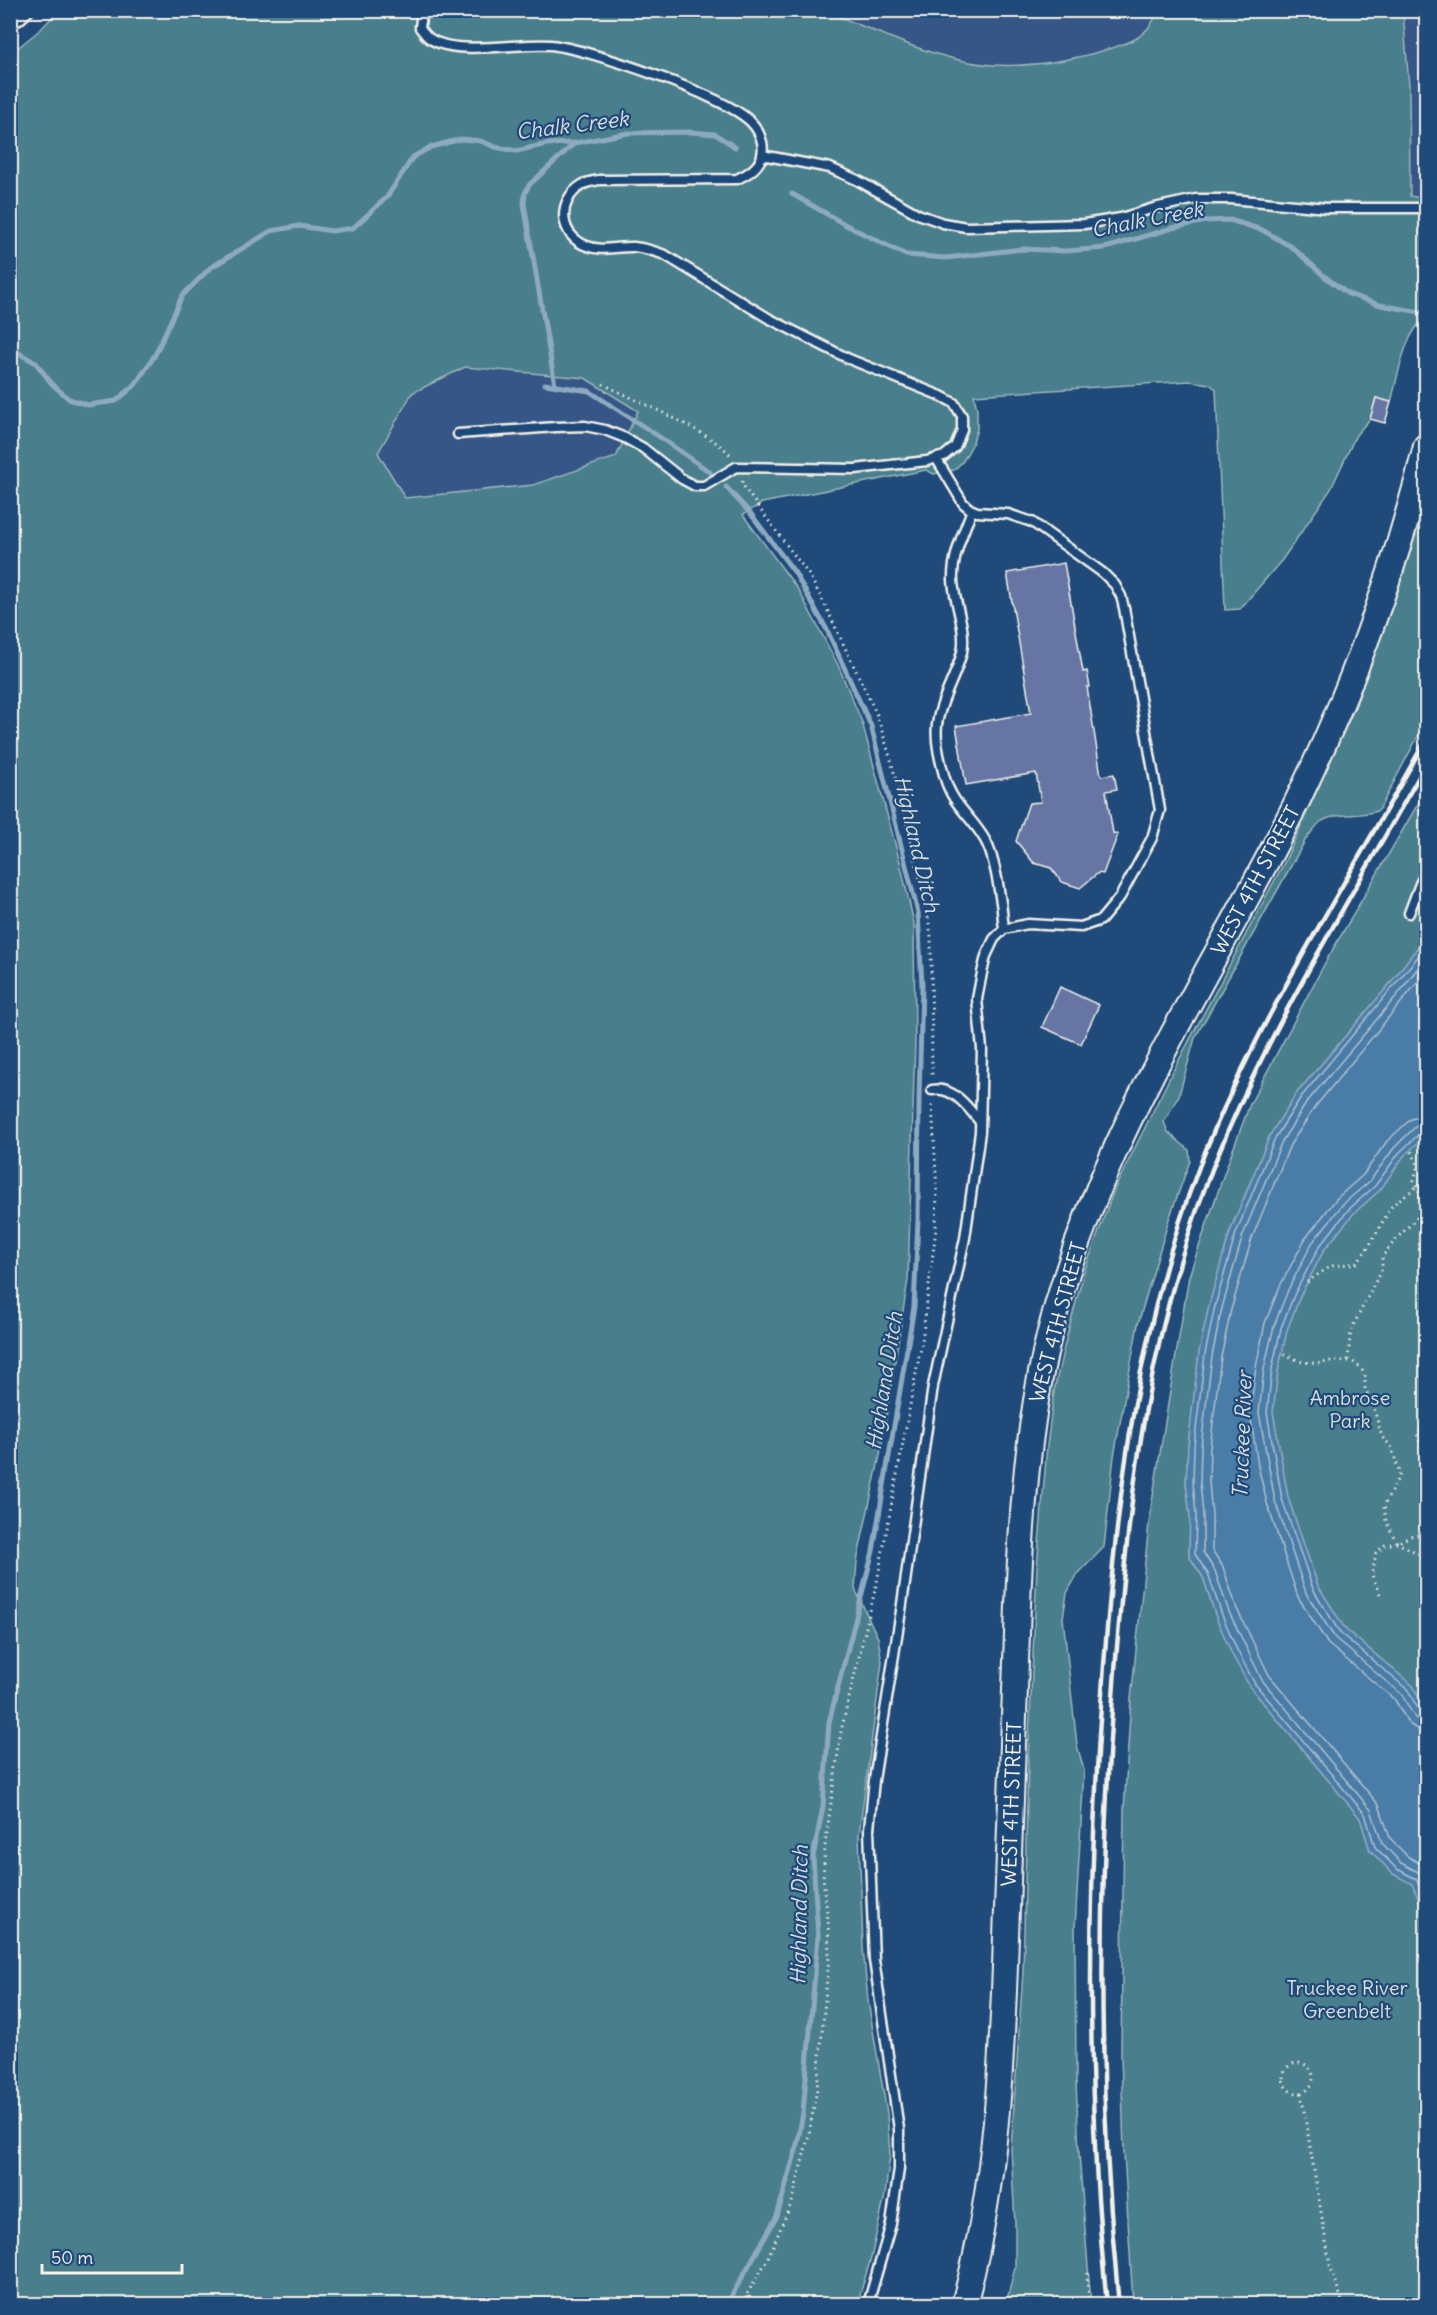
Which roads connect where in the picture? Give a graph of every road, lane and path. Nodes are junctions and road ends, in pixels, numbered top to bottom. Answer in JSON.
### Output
{"nodes":[{"id":1,"x":30,"y":10,"type":"edge"},
{"id":2,"x":422,"y":10,"type":"edge"},
{"id":3,"x":10,"y":24,"type":"edge"},
{"id":4,"x":762,"y":155,"type":"junction"},
{"id":5,"x":1426,"y":208,"type":"edge"},
{"id":6,"x":603,"y":384,"type":"dead end"},
{"id":7,"x":458,"y":434,"type":"dead end"},
{"id":8,"x":1426,"y":446,"type":"edge"},
{"id":9,"x":936,"y":458,"type":"junction"},
{"id":10,"x":736,"y":467,"type":"junction"},
{"id":11,"x":972,"y":510,"type":"junction"},
{"id":12,"x":1426,"y":872,"type":"edge"},
{"id":13,"x":1409,"y":913,"type":"dead end"},
{"id":14,"x":1004,"y":929,"type":"junction"},
{"id":15,"x":932,"y":1090,"type":"junction"},
{"id":16,"x":980,"y":1122,"type":"junction"},
{"id":17,"x":1411,"y":1150,"type":"dead end"},
{"id":18,"x":1426,"y":1179,"type":"edge"},
{"id":19,"x":1418,"y":1187,"type":"junction"},
{"id":20,"x":1307,"y":1282,"type":"dead end"},
{"id":21,"x":1284,"y":1354,"type":"dead end"},
{"id":22,"x":1348,"y":1360,"type":"junction"},
{"id":23,"x":1426,"y":1428,"type":"edge"},
{"id":24,"x":1426,"y":1497,"type":"edge"},
{"id":25,"x":1426,"y":1534,"type":"edge"},
{"id":26,"x":1397,"y":1543,"type":"junction"},
{"id":27,"x":1426,"y":1546,"type":"edge"},
{"id":28,"x":1425,"y":1557,"type":"edge"},
{"id":29,"x":1380,"y":1594,"type":"dead end"},
{"id":30,"x":1301,"y":2093,"type":"junction"},
{"id":31,"x":1087,"y":2273,"type":"dead end"},
{"id":32,"x":741,"y":2304,"type":"edge"},
{"id":33,"x":868,"y":2304,"type":"edge"},
{"id":34,"x":964,"y":2304,"type":"edge"},
{"id":35,"x":1089,"y":2304,"type":"edge"},
{"id":36,"x":1343,"y":2304,"type":"edge"}],
"edges":[{"from":1,"to":3,"type":"lane"},
{"from":2,"to":4,"type":"lane"},
{"from":4,"to":5,"type":"lane"},
{"from":4,"to":9,"type":"lane"},
{"from":6,"to":10,"type":"path"},
{"from":7,"to":10,"type":"lane"},
{"from":8,"to":34,"type":"main road","name":"WEST 4TH STREET"},
{"from":9,"to":10,"type":"lane"},
{"from":9,"to":11,"type":"lane"},
{"from":10,"to":15,"type":"path"},
{"from":11,"to":14,"type":"lane"},
{"from":11,"to":14,"type":"lane"},
{"from":12,"to":13,"type":"lane"},
{"from":14,"to":16,"type":"lane"},
{"from":15,"to":16,"type":"lane"},
{"from":15,"to":32,"type":"path"},
{"from":16,"to":33,"type":"lane"},
{"from":17,"to":19,"type":"path"},
{"from":18,"to":19,"type":"path"},
{"from":19,"to":20,"type":"path"},
{"from":19,"to":22,"type":"path"},
{"from":21,"to":22,"type":"path"},
{"from":22,"to":26,"type":"path"},
{"from":23,"to":24,"type":"path"},
{"from":25,"to":26,"type":"path"},
{"from":26,"to":28,"type":"path"},
{"from":26,"to":29,"type":"path"},
{"from":27,"to":28,"type":"path"},
{"from":30,"to":30,"type":"path"},
{"from":30,"to":36,"type":"path"},
{"from":31,"to":35,"type":"path"}]}
